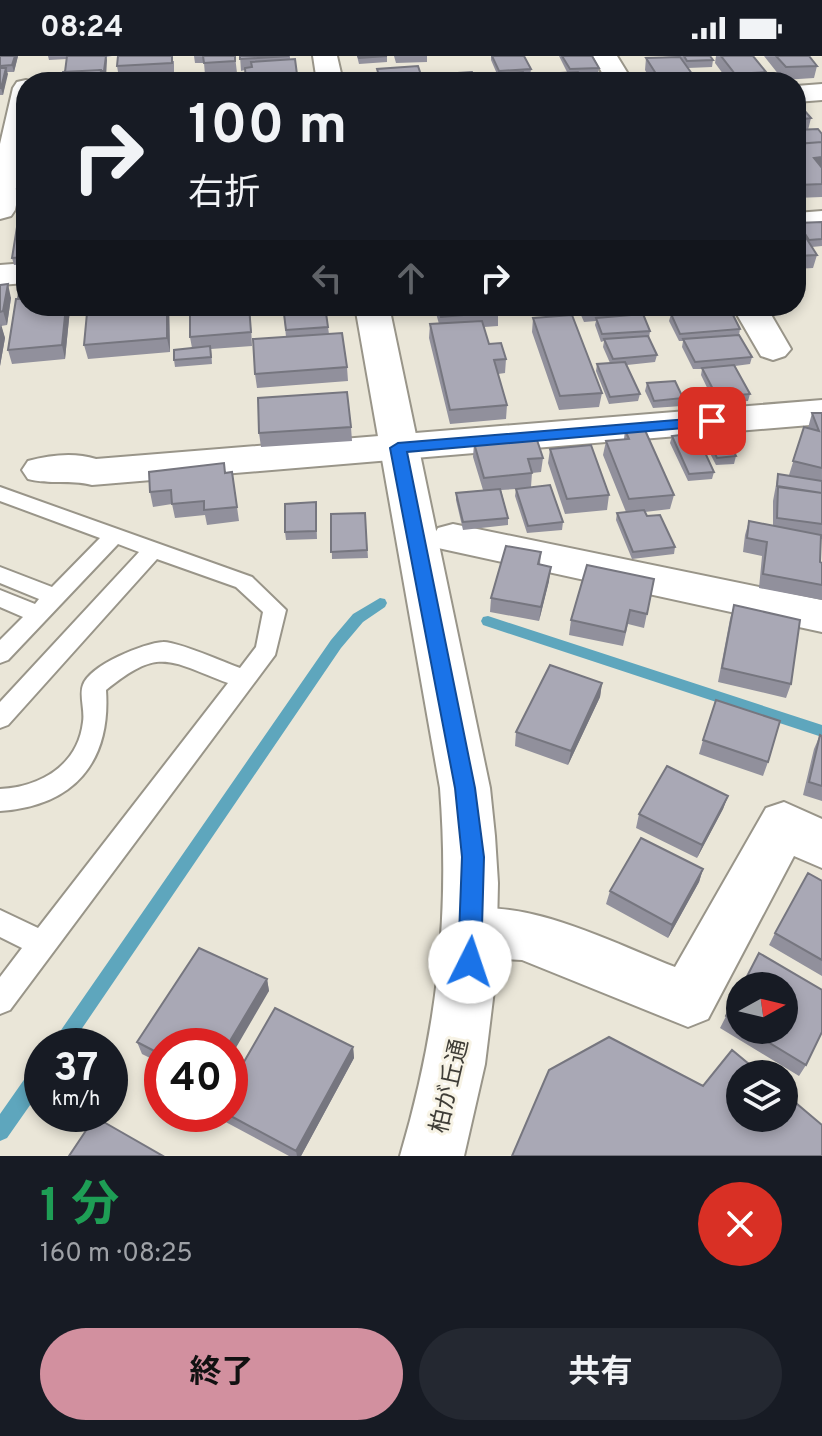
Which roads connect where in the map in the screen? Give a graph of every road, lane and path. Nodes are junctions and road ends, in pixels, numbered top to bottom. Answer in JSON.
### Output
{"nodes":[{"id":1,"x":16,"y":154,"type":"edge"},
{"id":2,"x":0,"y":210,"type":"edge"},
{"id":3,"x":374,"y":316,"type":"edge"},
{"id":4,"x":755,"y":316,"type":"edge"},
{"id":5,"x":773,"y":349,"type":"dead end"},
{"id":6,"x":822,"y":412,"type":"edge"},
{"id":7,"x":398,"y":448,"type":"junction"},
{"id":8,"x":42,"y":470,"type":"dead end"},
{"id":9,"x":0,"y":494,"type":"edge"},
{"id":10,"x":115,"y":535,"type":"junction"},
{"id":11,"x":453,"y":538,"type":"dead end"},
{"id":12,"x":154,"y":549,"type":"junction"},
{"id":13,"x":0,"y":575,"type":"edge"},
{"id":14,"x":55,"y":597,"type":"junction"},
{"id":15,"x":0,"y":598,"type":"edge"},
{"id":16,"x":38,"y":614,"type":"junction"},
{"id":17,"x":822,"y":616,"type":"edge"},
{"id":18,"x":10,"y":633,"type":"edge"},
{"id":19,"x":0,"y":654,"type":"edge"},
{"id":20,"x":244,"y":679,"type":"junction"},
{"id":21,"x":0,"y":718,"type":"edge"},
{"id":22,"x":0,"y":800,"type":"edge"},
{"id":23,"x":822,"y":845,"type":"edge"},
{"id":24,"x":0,"y":923,"type":"edge"},
{"id":25,"x":473,"y":932,"type":"junction"},
{"id":26,"x":42,"y":944,"type":"junction"},
{"id":27,"x":0,"y":1000,"type":"edge"},
{"id":28,"x":432,"y":1156,"type":"edge"}],
"edges":[{"from":1,"to":2,"type":"street"},
{"from":3,"to":7,"type":"street","name":"柏が丘通"},
{"from":4,"to":5,"type":"street"},
{"from":6,"to":7,"type":"street"},
{"from":7,"to":8,"type":"street"},
{"from":7,"to":25,"type":"street","name":"柏が丘通"},
{"from":9,"to":10,"type":"lane"},
{"from":10,"to":12,"type":"lane"},
{"from":10,"to":14,"type":"lane"},
{"from":11,"to":17,"type":"street"},
{"from":12,"to":20,"type":"lane"},
{"from":12,"to":21,"type":"lane"},
{"from":13,"to":14,"type":"lane"},
{"from":14,"to":16,"type":"lane"},
{"from":15,"to":16,"type":"lane"},
{"from":16,"to":18,"type":"lane"},
{"from":18,"to":19,"type":"lane"},
{"from":20,"to":22,"type":"lane"},
{"from":20,"to":26,"type":"lane"},
{"from":23,"to":25,"type":"street"},
{"from":24,"to":26,"type":"lane"},
{"from":25,"to":28,"type":"street","name":"柏が丘通"},
{"from":26,"to":27,"type":"lane"}]}
